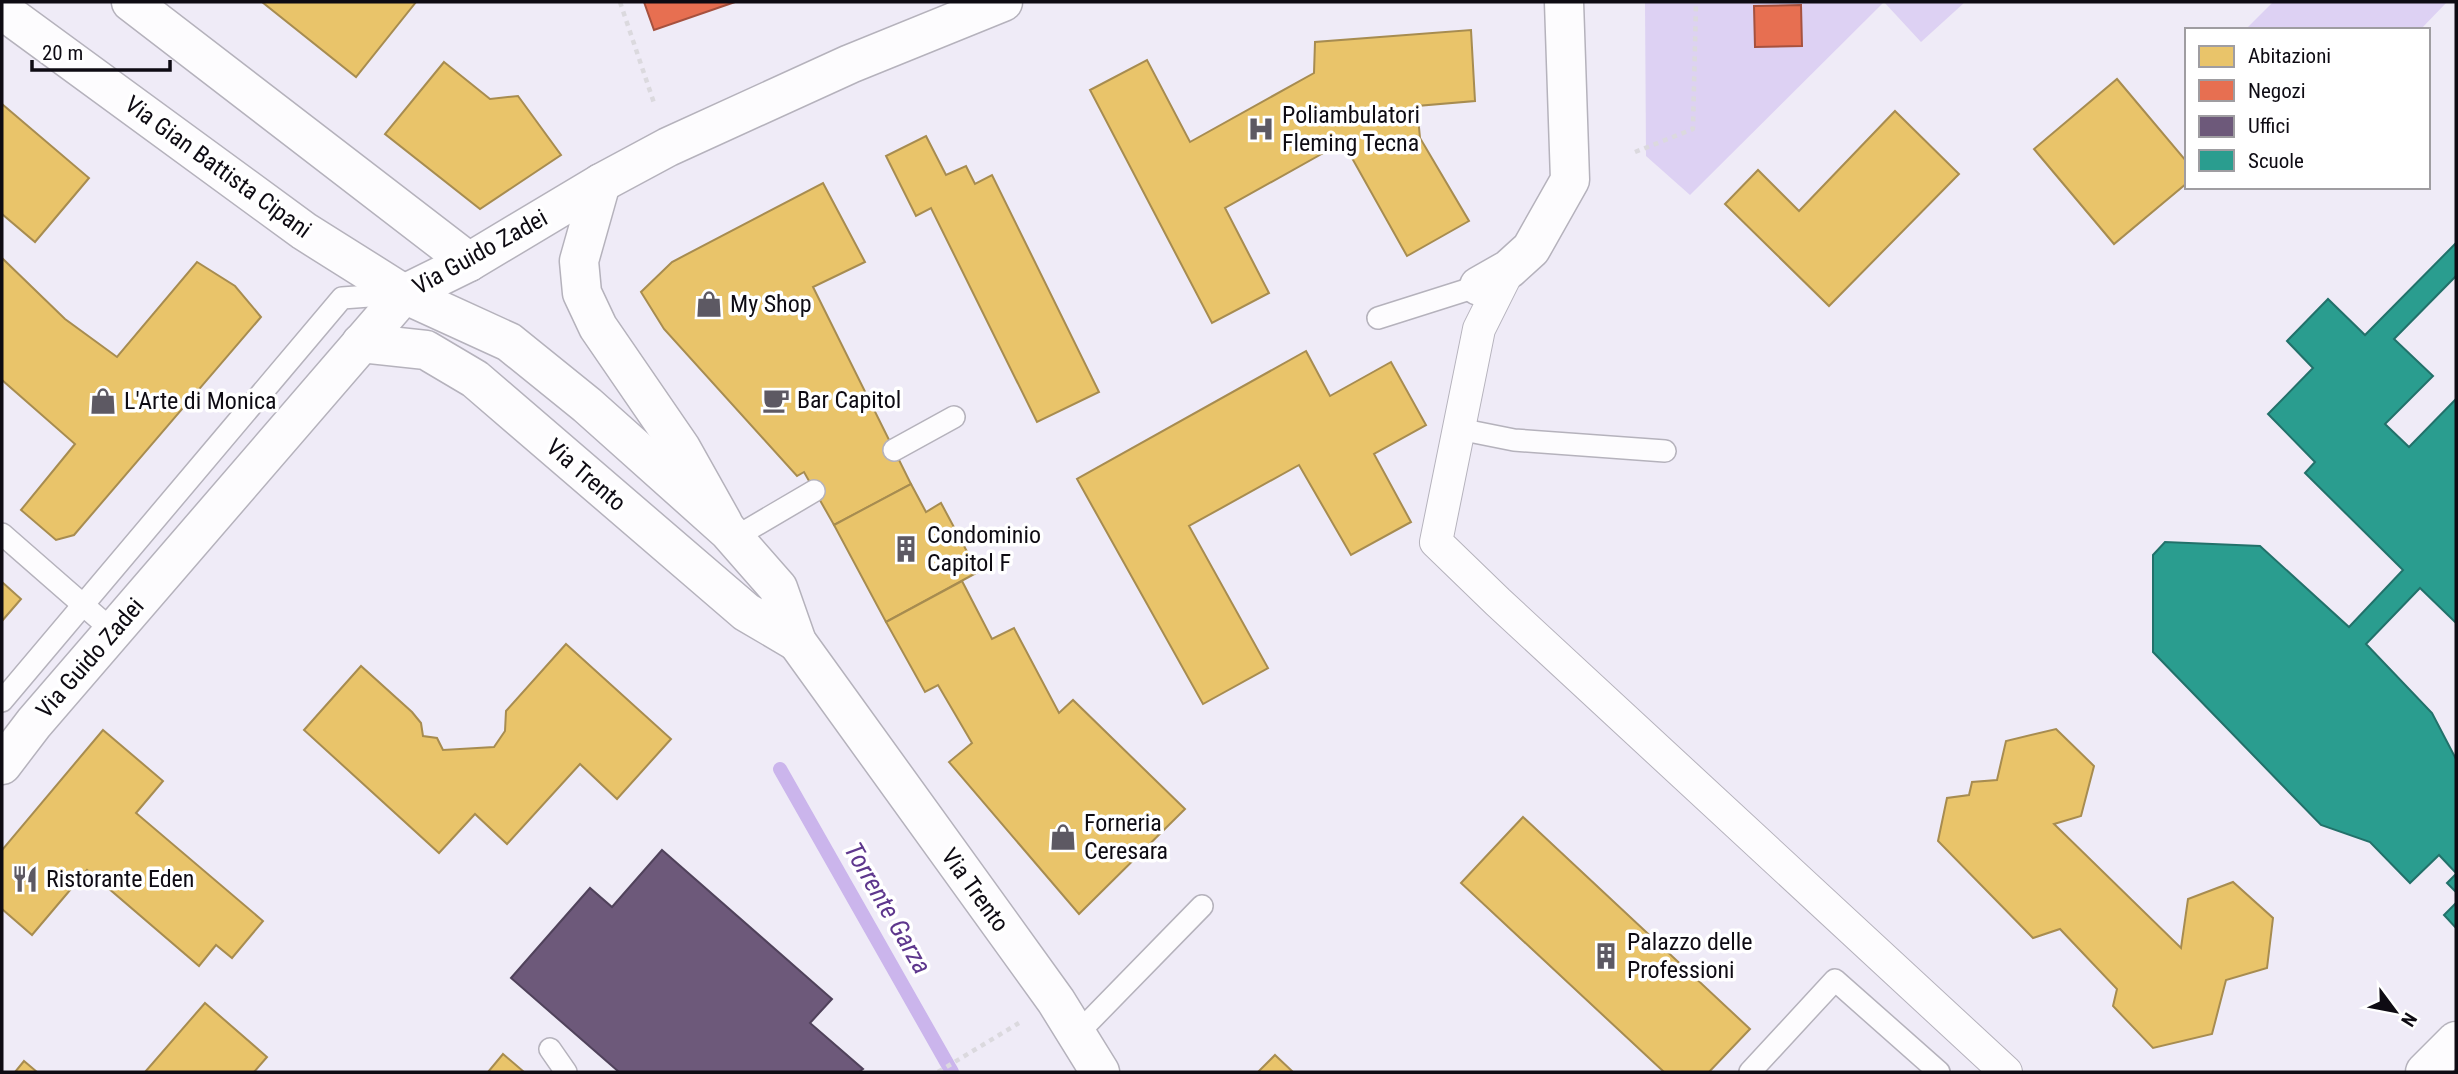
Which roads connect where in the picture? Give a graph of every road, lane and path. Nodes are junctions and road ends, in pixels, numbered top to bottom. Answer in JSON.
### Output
{"nodes":[{"id":1,"x":131,"y":2,"type":"edge"},
{"id":2,"x":620,"y":2,"type":"edge"},
{"id":3,"x":1003,"y":2,"type":"edge"},
{"id":4,"x":1564,"y":2,"type":"edge"},
{"id":5,"x":1696,"y":2,"type":"edge"},
{"id":6,"x":2,"y":10,"type":"edge"},
{"id":7,"x":668,"y":147,"type":"junction"},
{"id":8,"x":1635,"y":152,"type":"dead end"},
{"id":9,"x":601,"y":183,"type":"junction"},
{"id":10,"x":469,"y":262,"type":"junction"},
{"id":11,"x":1494,"y":278,"type":"junction"},
{"id":12,"x":404,"y":294,"type":"junction"},
{"id":13,"x":1378,"y":318,"type":"dead end"},
{"id":14,"x":361,"y":343,"type":"junction"},
{"id":15,"x":954,"y":417,"type":"dead end"},
{"id":16,"x":1459,"y":429,"type":"junction"},
{"id":17,"x":894,"y":450,"type":"dead end"},
{"id":18,"x":1665,"y":451,"type":"dead end"},
{"id":19,"x":814,"y":491,"type":"dead end"},
{"id":20,"x":2,"y":534,"type":"edge"},
{"id":21,"x":731,"y":534,"type":"junction"},
{"id":22,"x":82,"y":605,"type":"junction"},
{"id":23,"x":113,"y":631,"type":"junction"},
{"id":24,"x":797,"y":642,"type":"junction"},
{"id":25,"x":2,"y":701,"type":"edge"},
{"id":26,"x":2,"y":765,"type":"edge"},
{"id":27,"x":1202,"y":906,"type":"dead end"},
{"id":28,"x":1077,"y":1034,"type":"junction"},
{"id":29,"x":2456,"y":1041,"type":"edge"},
{"id":30,"x":978,"y":1047,"type":"dead end"},
{"id":31,"x":550,"y":1049,"type":"dead end"},
{"id":32,"x":566,"y":1072,"type":"edge"},
{"id":33,"x":938,"y":1072,"type":"edge"},
{"id":34,"x":1100,"y":1072,"type":"edge"},
{"id":35,"x":1749,"y":1072,"type":"edge"},
{"id":36,"x":1939,"y":1072,"type":"edge"},
{"id":37,"x":2006,"y":1072,"type":"edge"},
{"id":38,"x":2425,"y":1072,"type":"edge"}],
"edges":[{"from":1,"to":10,"type":"street"},
{"from":2,"to":7,"type":"path"},
{"from":3,"to":7,"type":"street","name":"Via Guido Zadei"},
{"from":4,"to":11,"type":"street"},
{"from":5,"to":8,"type":"path"},
{"from":6,"to":12,"type":"street","name":"Via Gian Battista Cipani"},
{"from":7,"to":9,"type":"street","name":"Via Guido Zadei"},
{"from":9,"to":10,"type":"street","name":"Via Guido Zadei"},
{"from":9,"to":21,"type":"street","name":"Via Trento"},
{"from":10,"to":12,"type":"street","name":"Via Guido Zadei"},
{"from":11,"to":13,"type":"lane"},
{"from":11,"to":16,"type":"street"},
{"from":12,"to":14,"type":"street","name":"Via Guido Zadei"},
{"from":12,"to":21,"type":"street","name":"Via Trento"},
{"from":12,"to":22,"type":"lane"},
{"from":14,"to":23,"type":"street","name":"Via Guido Zadei"},
{"from":14,"to":24,"type":"street","name":"Via Trento"},
{"from":15,"to":17,"type":"lane"},
{"from":16,"to":18,"type":"lane"},
{"from":16,"to":37,"type":"street"},
{"from":19,"to":21,"type":"lane"},
{"from":20,"to":22,"type":"lane"},
{"from":21,"to":24,"type":"street","name":"Via Trento"},
{"from":22,"to":23,"type":"lane"},
{"from":22,"to":25,"type":"lane"},
{"from":23,"to":26,"type":"street","name":"Via Guido Zadei"},
{"from":24,"to":28,"type":"street","name":"Via Trento"},
{"from":27,"to":28,"type":"lane"},
{"from":28,"to":34,"type":"street","name":"Via Trento"},
{"from":29,"to":38,"type":"street"},
{"from":30,"to":33,"type":"path"},
{"from":31,"to":32,"type":"lane"},
{"from":35,"to":36,"type":"lane"}]}
